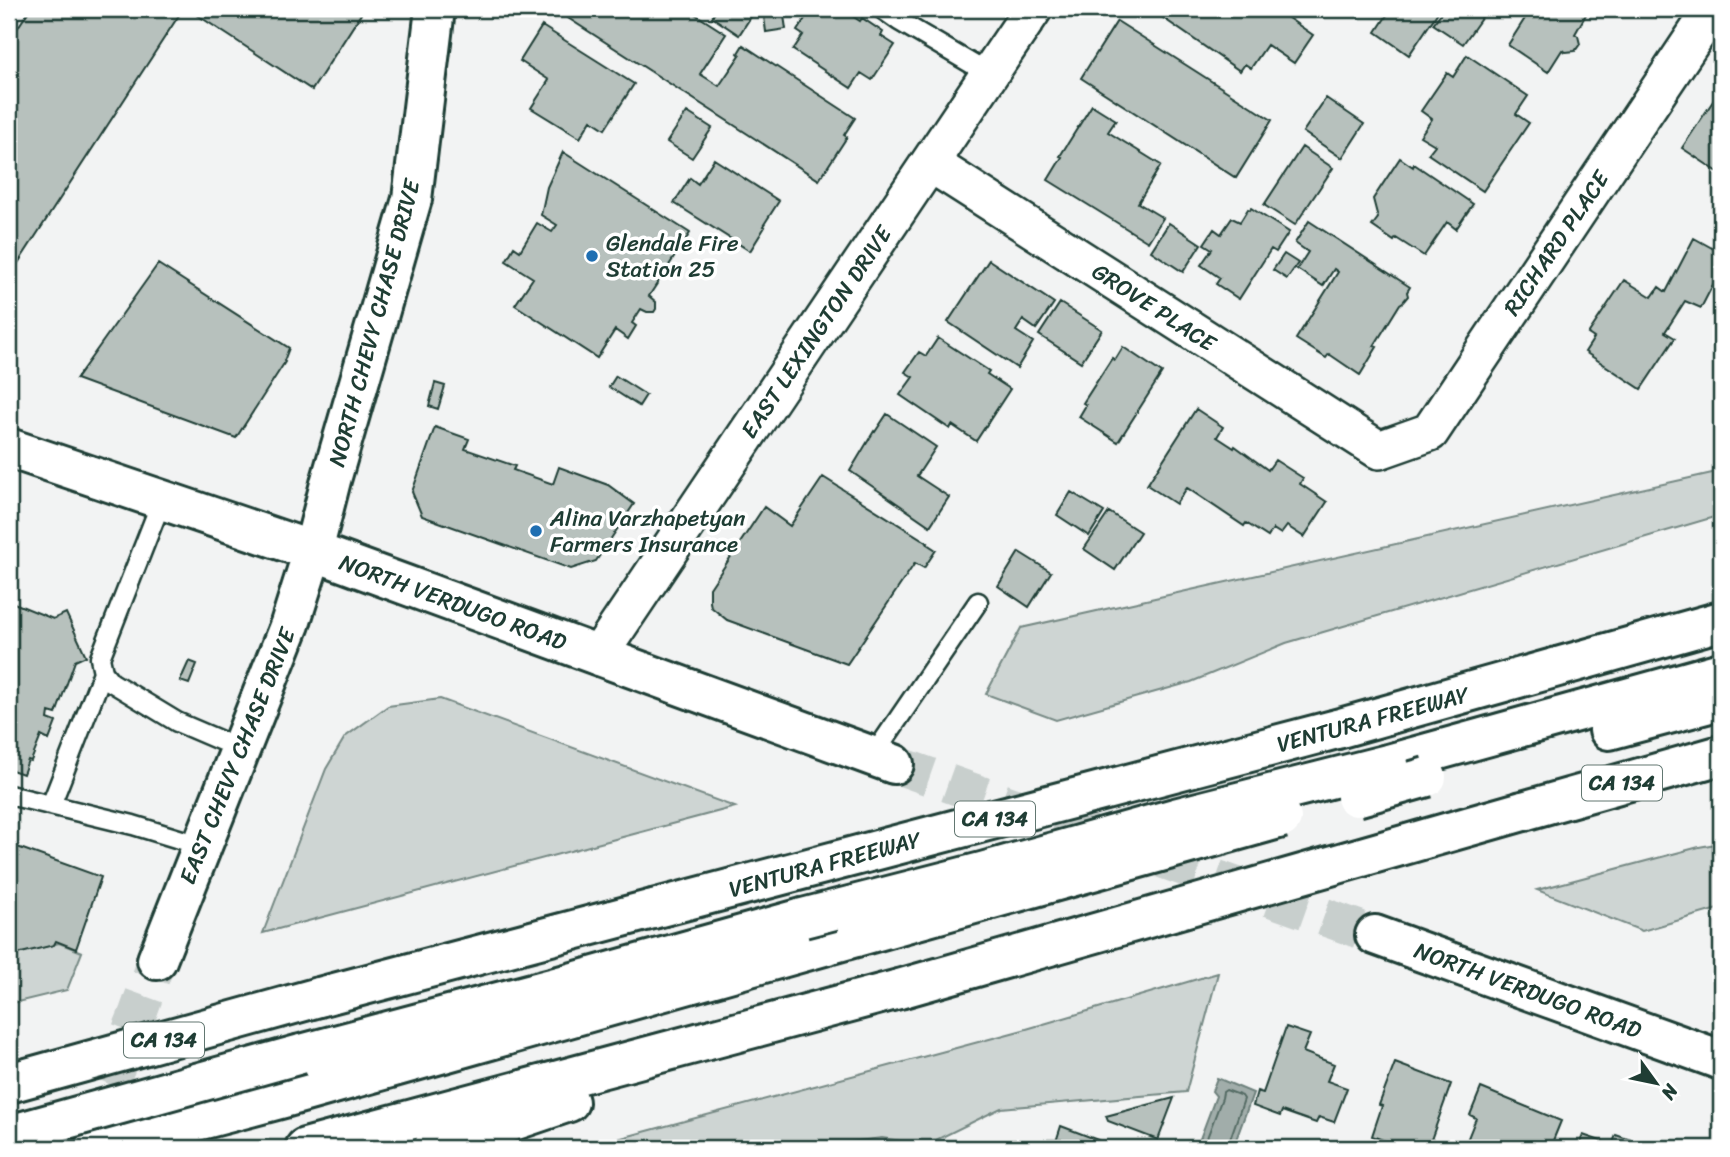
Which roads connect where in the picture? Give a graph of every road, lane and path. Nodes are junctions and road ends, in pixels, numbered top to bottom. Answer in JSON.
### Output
{"nodes":[{"id":1,"x":435,"y":9,"type":"edge"},
{"id":2,"x":882,"y":9,"type":"edge"},
{"id":3,"x":1033,"y":9,"type":"edge"},
{"id":4,"x":1713,"y":9,"type":"edge"},
{"id":5,"x":989,"y":74,"type":"junction"},
{"id":6,"x":930,"y":163,"type":"junction"},
{"id":7,"x":9,"y":448,"type":"edge"},
{"id":8,"x":1378,"y":450,"type":"joint"},
{"id":9,"x":162,"y":500,"type":"junction"},
{"id":10,"x":313,"y":551,"type":"junction"},
{"id":11,"x":978,"y":602,"type":"dead end"},
{"id":12,"x":1721,"y":621,"type":"edge"},
{"id":13,"x":598,"y":656,"type":"junction"},
{"id":14,"x":103,"y":672,"type":"junction"},
{"id":15,"x":1721,"y":672,"type":"edge"},
{"id":16,"x":1721,"y":701,"type":"edge"},
{"id":17,"x":240,"y":748,"type":"junction"},
{"id":18,"x":1721,"y":755,"type":"edge"},
{"id":19,"x":883,"y":760,"type":"joint"},
{"id":20,"x":9,"y":795,"type":"edge"},
{"id":21,"x":51,"y":805,"type":"junction"},
{"id":22,"x":202,"y":846,"type":"junction"},
{"id":23,"x":1375,"y":935,"type":"tunnel mouth"},
{"id":24,"x":157,"y":960,"type":"tunnel mouth"},
{"id":25,"x":899,"y":989,"type":"junction"},
{"id":26,"x":1721,"y":1060,"type":"edge"},
{"id":27,"x":9,"y":1083,"type":"edge"},
{"id":28,"x":9,"y":1135,"type":"edge"},
{"id":29,"x":94,"y":1148,"type":"edge"},
{"id":30,"x":305,"y":1148,"type":"edge"},
{"id":31,"x":433,"y":1148,"type":"edge"}],
"edges":[{"from":1,"to":10,"type":"main road","name":"NORTH CHEVY CHASE DRIVE"},
{"from":2,"to":5,"type":"lane"},
{"from":3,"to":5,"type":"street","name":"EAST LEXINGTON DRIVE"},
{"from":4,"to":8,"type":"street","name":"RICHARD PLACE"},
{"from":5,"to":6,"type":"street","name":"EAST LEXINGTON DRIVE"},
{"from":6,"to":8,"type":"street","name":"GROVE PLACE"},
{"from":6,"to":13,"type":"street","name":"EAST LEXINGTON DRIVE"},
{"from":7,"to":9,"type":"main road","name":"NORTH VERDUGO ROAD"},
{"from":9,"to":10,"type":"main road","name":"NORTH VERDUGO ROAD"},
{"from":9,"to":14,"type":"lane"},
{"from":10,"to":13,"type":"main road","name":"NORTH VERDUGO ROAD"},
{"from":10,"to":17,"type":"main road","name":"EAST CHEVY CHASE DRIVE"},
{"from":11,"to":19,"type":"lane"},
{"from":12,"to":27,"type":"main road","name":"VENTURA FREEWAY","number":"CA 134","bridge":true},
{"from":13,"to":19,"type":"main road","name":"NORTH VERDUGO ROAD"},
{"from":14,"to":17,"type":"lane"},
{"from":14,"to":21,"type":"lane"},
{"from":15,"to":28,"type":"main road","bridge":true},
{"from":16,"to":29,"type":"main road","bridge":true},
{"from":17,"to":22,"type":"main road","name":"EAST CHEVY CHASE DRIVE"},
{"from":18,"to":25,"type":"main road","number":"CA 134","bridge":true},
{"from":20,"to":21,"type":"lane"},
{"from":21,"to":22,"type":"lane"},
{"from":22,"to":24,"type":"main road","name":"EAST CHEVY CHASE DRIVE"},
{"from":23,"to":26,"type":"main road","name":"NORTH VERDUGO ROAD"},
{"from":25,"to":30,"type":"main road","number":"CA 134"},
{"from":25,"to":31,"type":"main road"}]}
